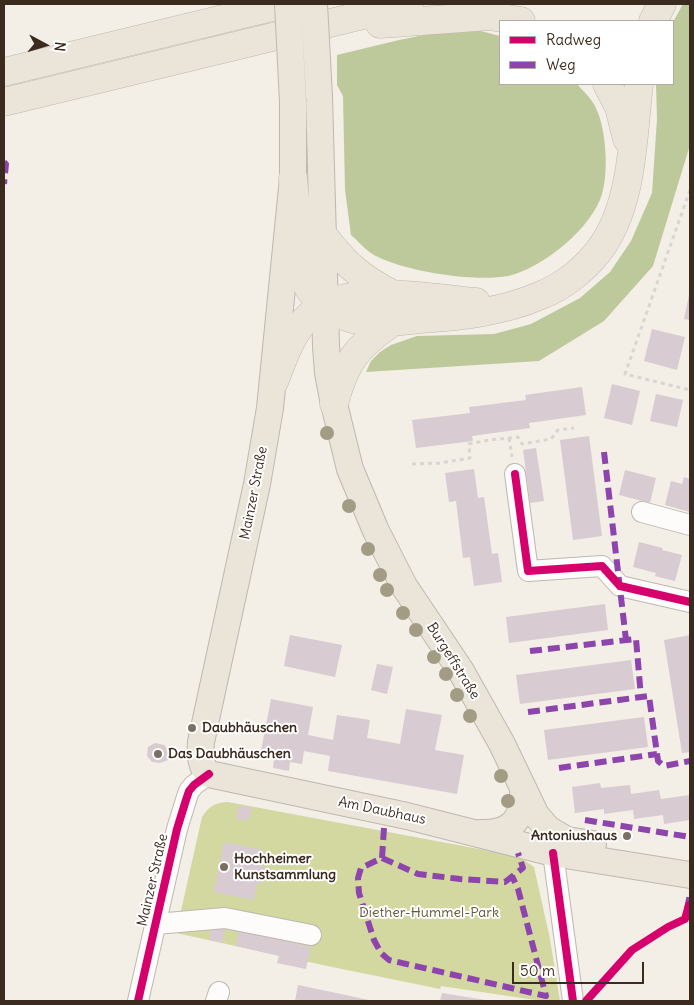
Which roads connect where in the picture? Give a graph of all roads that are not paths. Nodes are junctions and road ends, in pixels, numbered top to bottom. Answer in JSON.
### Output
{"nodes":[{"id":1,"x":286,"y":4,"type":"edge"},
{"id":2,"x":409,"y":4,"type":"edge"},
{"id":3,"x":662,"y":4,"type":"edge"},
{"id":4,"x":311,"y":16,"type":"edge"},
{"id":5,"x":515,"y":20,"type":"edge"},
{"id":6,"x":654,"y":20,"type":"edge"},
{"id":7,"x":4,"y":72,"type":"edge"},
{"id":8,"x":607,"y":85,"type":"edge"},
{"id":9,"x":639,"y":85,"type":"edge"},
{"id":10,"x":4,"y":102,"type":"edge"},
{"id":11,"x":629,"y":168,"type":"junction"},
{"id":12,"x":292,"y":178,"type":"junction"},
{"id":13,"x":323,"y":235,"type":"junction"},
{"id":14,"x":392,"y":294,"type":"junction"},
{"id":15,"x":520,"y":303,"type":"junction"},
{"id":16,"x":324,"y":305,"type":"junction"},
{"id":17,"x":393,"y":322,"type":"junction"},
{"id":18,"x":274,"y":382,"type":"junction"},
{"id":19,"x":334,"y":404,"type":"junction"},
{"id":20,"x":515,"y":474,"type":"dead end"},
{"id":21,"x":642,"y":512,"type":"dead end"},
{"id":22,"x":690,"y":525,"type":"edge"},
{"id":23,"x":690,"y":602,"type":"edge"},
{"id":24,"x":209,"y":774,"type":"junction"},
{"id":25,"x":523,"y":788,"type":"junction"},
{"id":26,"x":479,"y":833,"type":"junction"},
{"id":27,"x":560,"y":846,"type":"junction"},
{"id":28,"x":690,"y":860,"type":"edge"},
{"id":29,"x":690,"y":875,"type":"edge"},
{"id":30,"x":156,"y":924,"type":"junction"},
{"id":31,"x":311,"y":934,"type":"dead end"},
{"id":32,"x":138,"y":1001,"type":"edge"},
{"id":33,"x":573,"y":1001,"type":"edge"}],
"edges":[{"from":1,"to":7,"type":"highway"},
{"from":1,"to":12,"type":"main road","name":"Mainzer Straße","bridge":true},
{"from":2,"to":4,"type":"highway"},
{"from":3,"to":6,"type":"highway"},
{"from":4,"to":5,"type":"highway"},
{"from":4,"to":10,"type":"highway"},
{"from":4,"to":13,"type":"main road","name":"Burgeffstraße","bridge":true},
{"from":8,"to":11,"type":"highway"},
{"from":9,"to":11,"type":"highway"},
{"from":11,"to":15,"type":"highway"},
{"from":12,"to":16,"type":"highway"},
{"from":12,"to":18,"type":"main road","name":"Mainzer Straße"},
{"from":13,"to":14,"type":"highway"},
{"from":13,"to":16,"type":"main road","name":"Burgeffstraße"},
{"from":14,"to":15,"type":"highway"},
{"from":14,"to":16,"type":"highway"},
{"from":15,"to":17,"type":"highway"},
{"from":16,"to":17,"type":"highway"},
{"from":16,"to":18,"type":"highway"},
{"from":16,"to":19,"type":"main road","name":"Burgeffstraße"},
{"from":17,"to":19,"type":"highway"},
{"from":18,"to":24,"type":"main road","name":"Mainzer Straße"},
{"from":19,"to":25,"type":"main road","name":"Burgeffstraße"},
{"from":20,"to":23,"type":"street"},
{"from":21,"to":22,"type":"street"},
{"from":24,"to":26,"type":"main road","name":"Am Daubhaus"},
{"from":24,"to":30,"type":"street","name":"Mainzer Straße"},
{"from":25,"to":26,"type":"main road"},
{"from":25,"to":27,"type":"main road","name":"Burgeffstraße"},
{"from":26,"to":27,"type":"main road","name":"Am Daubhaus"},
{"from":27,"to":28,"type":"main road"},
{"from":27,"to":29,"type":"main road"},
{"from":27,"to":33,"type":"street"},
{"from":30,"to":31,"type":"street"},
{"from":30,"to":32,"type":"street","name":"Mainzer Straße"}]}
